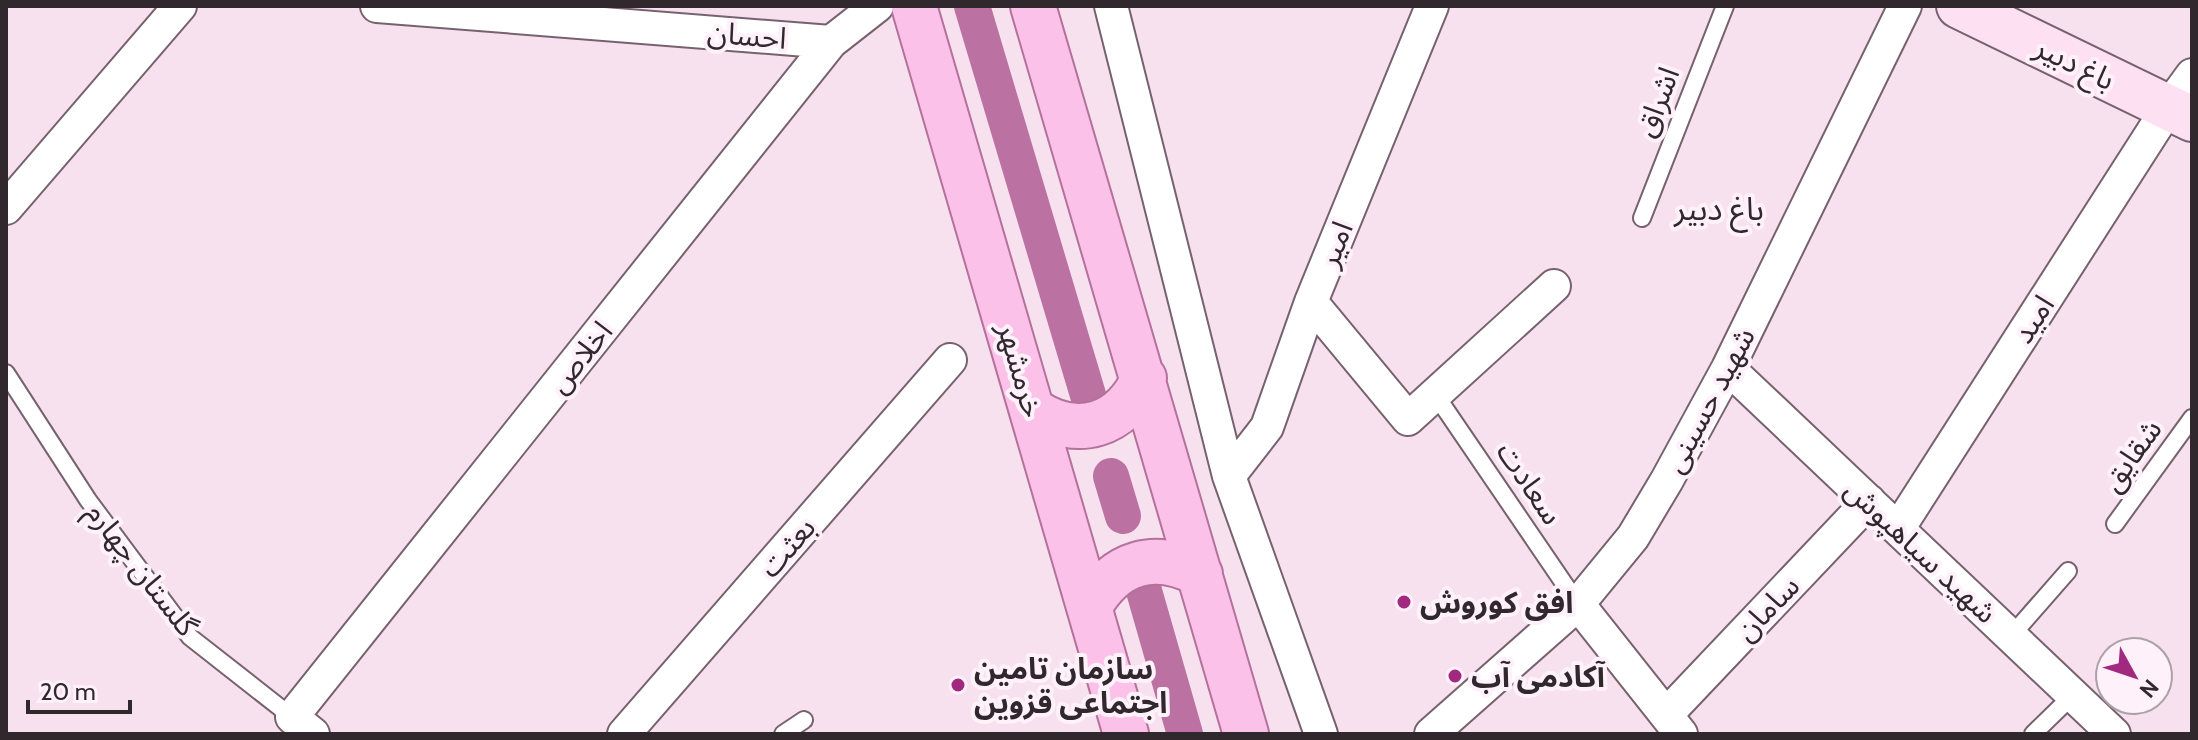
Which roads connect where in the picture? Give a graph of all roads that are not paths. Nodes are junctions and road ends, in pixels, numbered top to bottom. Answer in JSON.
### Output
{"nodes":[{"id":1,"x":180,"y":6,"type":"edge"},
{"id":2,"x":377,"y":6,"type":"edge"},
{"id":3,"x":877,"y":6,"type":"edge"},
{"id":4,"x":914,"y":6,"type":"edge"},
{"id":5,"x":1033,"y":6,"type":"edge"},
{"id":6,"x":1111,"y":6,"type":"edge"},
{"id":7,"x":1432,"y":6,"type":"edge"},
{"id":8,"x":1725,"y":6,"type":"edge"},
{"id":9,"x":1905,"y":6,"type":"edge"},
{"id":10,"x":1959,"y":6,"type":"edge"},
{"id":11,"x":831,"y":42,"type":"junction"},
{"id":12,"x":2184,"y":101,"type":"edge"},
{"id":13,"x":6,"y":208,"type":"edge"},
{"id":14,"x":1642,"y":218,"type":"dead end"},
{"id":15,"x":1554,"y":286,"type":"dead end"},
{"id":16,"x":1311,"y":302,"type":"junction"},
{"id":17,"x":950,"y":360,"type":"dead end"},
{"id":18,"x":1728,"y":368,"type":"junction"},
{"id":19,"x":6,"y":373,"type":"edge"},
{"id":20,"x":1144,"y":378,"type":"junction"},
{"id":21,"x":1435,"y":394,"type":"junction"},
{"id":22,"x":1034,"y":411,"type":"junction"},
{"id":23,"x":2192,"y":418,"type":"edge"},
{"id":24,"x":1229,"y":476,"type":"junction"},
{"id":25,"x":1869,"y":501,"type":"junction"},
{"id":26,"x":2115,"y":524,"type":"dead end"},
{"id":27,"x":1898,"y":529,"type":"junction"},
{"id":28,"x":2068,"y":571,"type":"dead end"},
{"id":29,"x":1200,"y":574,"type":"junction"},
{"id":30,"x":1578,"y":604,"type":"junction"},
{"id":31,"x":1090,"y":606,"type":"junction"},
{"id":32,"x":2011,"y":636,"type":"junction"},
{"id":33,"x":2073,"y":695,"type":"junction"},
{"id":34,"x":804,"y":720,"type":"dead end"},
{"id":35,"x":1674,"y":725,"type":"edge"},
{"id":36,"x":302,"y":726,"type":"edge"},
{"id":37,"x":624,"y":734,"type":"edge"},
{"id":38,"x":783,"y":734,"type":"edge"},
{"id":39,"x":1126,"y":734,"type":"edge"},
{"id":40,"x":1246,"y":734,"type":"edge"},
{"id":41,"x":1321,"y":734,"type":"edge"},
{"id":42,"x":1431,"y":734,"type":"edge"},
{"id":43,"x":2033,"y":734,"type":"edge"},
{"id":44,"x":2114,"y":734,"type":"edge"}],
"edges":[{"from":1,"to":13,"type":"street"},
{"from":2,"to":11,"type":"street","name":"احسان"},
{"from":3,"to":11,"type":"street","name":"اخلاص"},
{"from":4,"to":22,"type":"main road","name":"خرمشهر"},
{"from":5,"to":20,"type":"main road"},
{"from":6,"to":24,"type":"street"},
{"from":7,"to":16,"type":"street","name":"امیر"},
{"from":8,"to":14,"type":"lane","name":"اشراق"},
{"from":9,"to":18,"type":"street","name":"شهید حسینی"},
{"from":10,"to":12,"type":"main road","name":"باغ دبیر"},
{"from":11,"to":36,"type":"street","name":"اخلاص"},
{"from":12,"to":27,"type":"street","name":"امید"},
{"from":15,"to":21,"type":"street"},
{"from":16,"to":21,"type":"street"},
{"from":16,"to":24,"type":"street","name":"امیر"},
{"from":17,"to":37,"type":"street","name":"بعثت"},
{"from":18,"to":25,"type":"street","name":"شهید سیاهپوش"},
{"from":18,"to":30,"type":"street","name":"شهید حسینی"},
{"from":19,"to":36,"type":"lane","name":"گلستان چهارم"},
{"from":20,"to":22,"type":"main road"},
{"from":20,"to":29,"type":"main road"},
{"from":21,"to":30,"type":"lane","name":"سعادت"},
{"from":22,"to":31,"type":"main road","name":"خرمشهر"},
{"from":23,"to":26,"type":"lane","name":"شقایق"},
{"from":24,"to":41,"type":"street"},
{"from":25,"to":27,"type":"street","name":"شهید سیاهپوش"},
{"from":25,"to":35,"type":"street","name":"سامان"},
{"from":27,"to":32,"type":"street","name":"شهید سیاهپوش"},
{"from":28,"to":32,"type":"lane"},
{"from":29,"to":31,"type":"main road"},
{"from":29,"to":40,"type":"main road"},
{"from":30,"to":35,"type":"street"},
{"from":30,"to":42,"type":"street","name":"شهید حسینی"},
{"from":31,"to":39,"type":"main road","name":"خرمشهر"},
{"from":32,"to":33,"type":"street","name":"شهید سیاهپوش"},
{"from":33,"to":43,"type":"lane"},
{"from":33,"to":44,"type":"street","name":"شهید سیاهپوش"},
{"from":34,"to":38,"type":"lane"}]}
